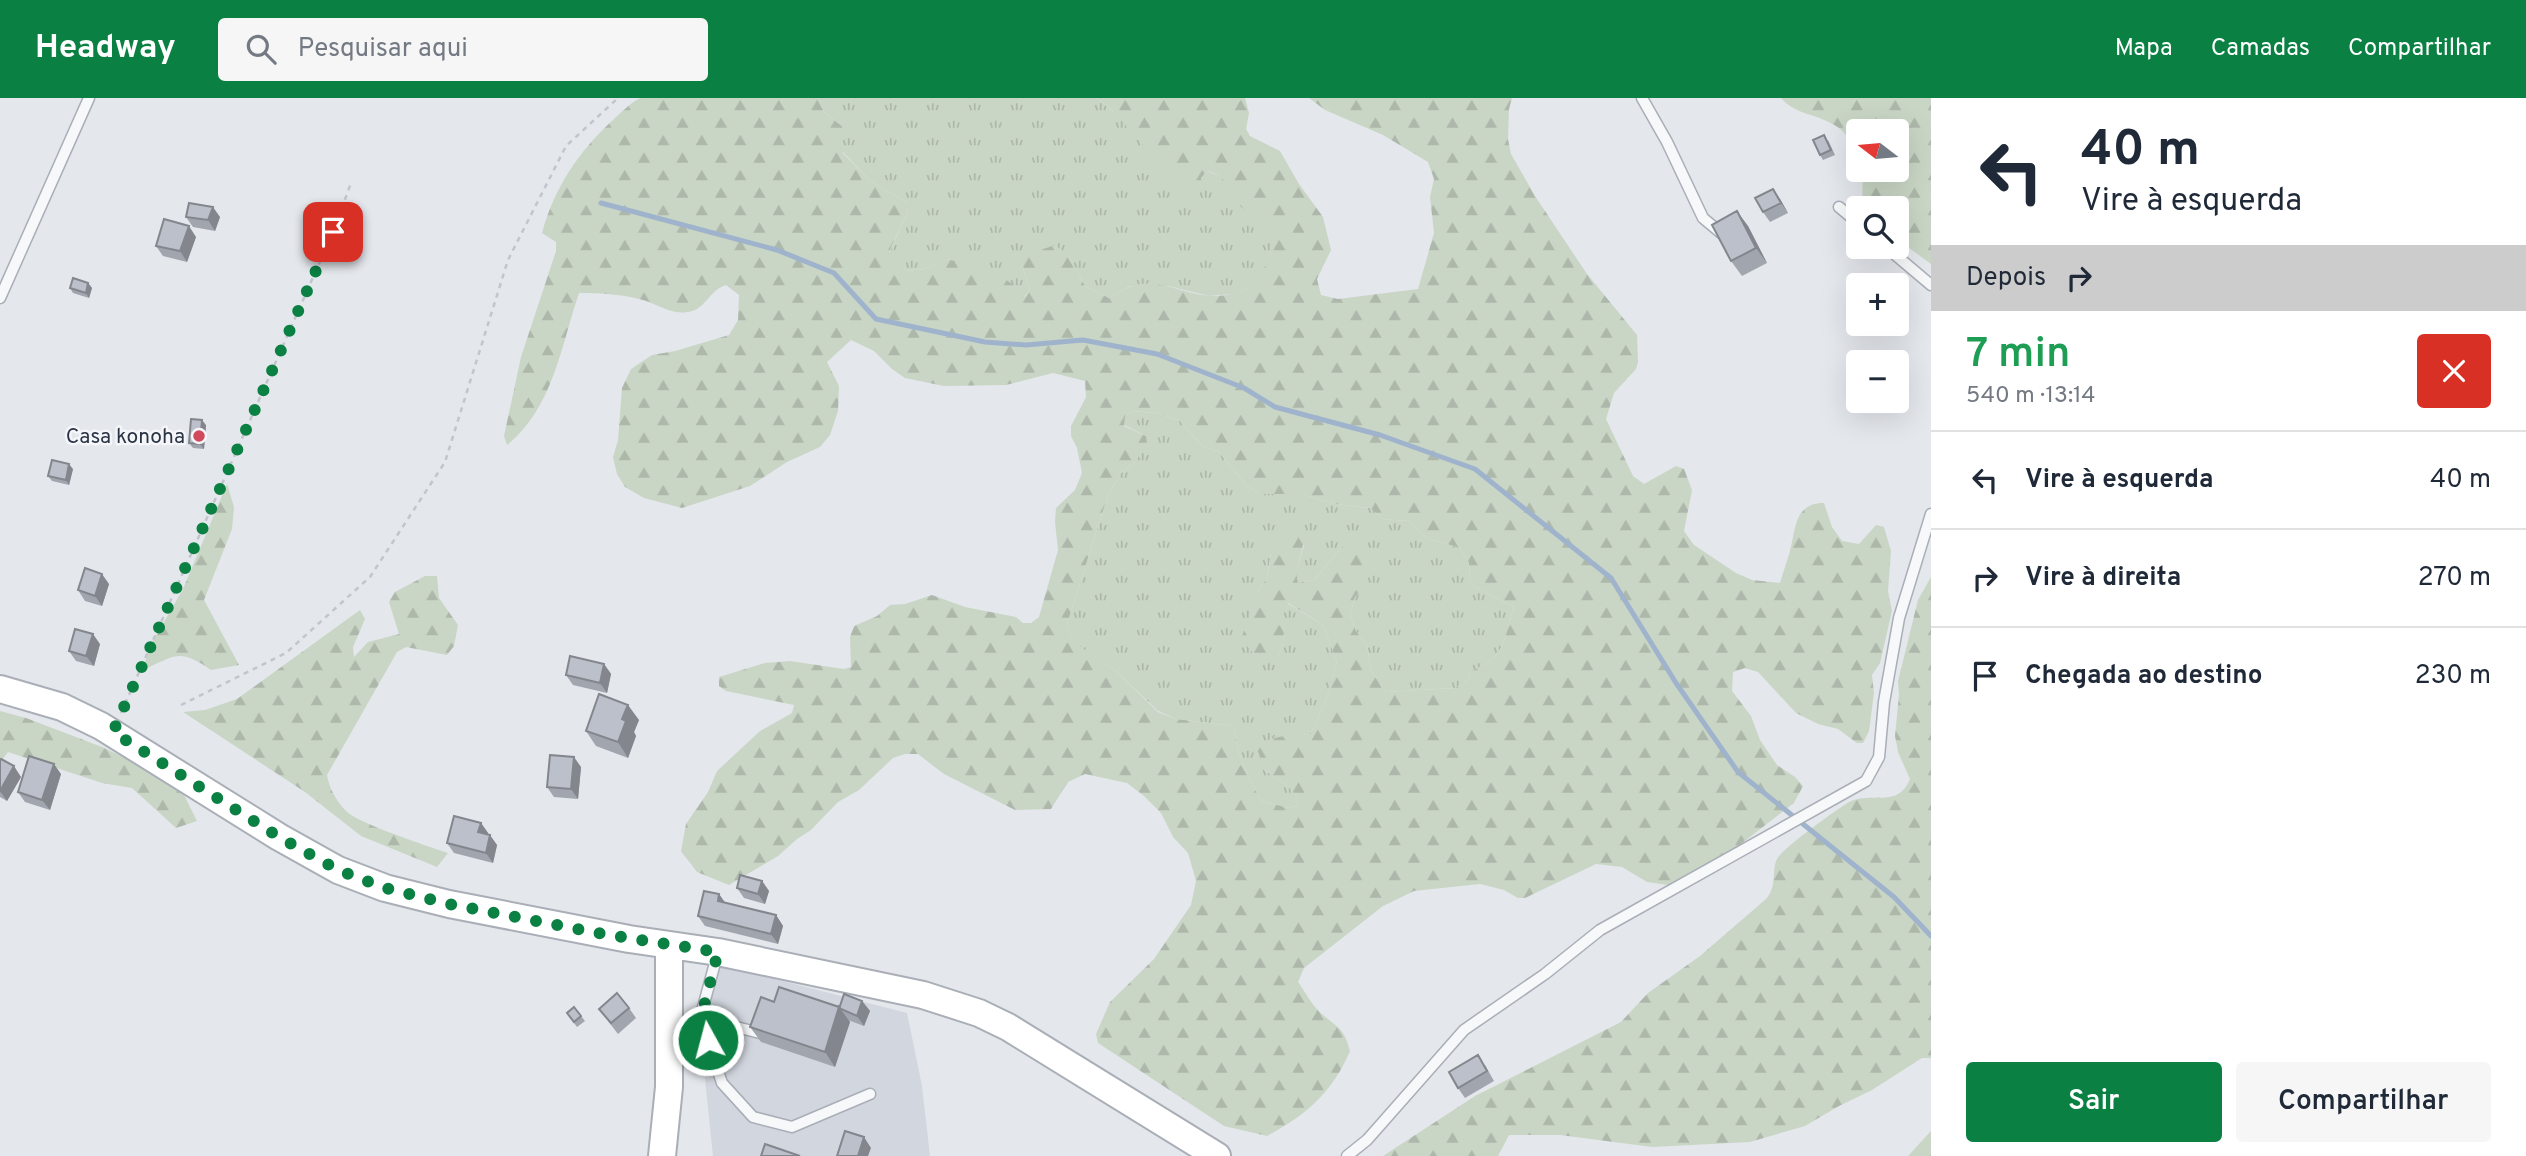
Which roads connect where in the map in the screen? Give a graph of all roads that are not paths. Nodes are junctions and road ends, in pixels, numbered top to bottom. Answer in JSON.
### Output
{"nodes":[{"id":1,"x":89,"y":98,"type":"edge"},
{"id":2,"x":1642,"y":98,"type":"edge"},
{"id":3,"x":1839,"y":207,"type":"dead end"},
{"id":4,"x":1846,"y":213,"type":"edge"},
{"id":5,"x":1722,"y":234,"type":"edge"},
{"id":6,"x":1900,"y":259,"type":"edge"},
{"id":7,"x":1931,"y":285,"type":"edge"},
{"id":8,"x":0,"y":298,"type":"edge"},
{"id":9,"x":1931,"y":514,"type":"edge"},
{"id":10,"x":0,"y":689,"type":"edge"},
{"id":11,"x":669,"y":946,"type":"junction"},
{"id":12,"x":718,"y":952,"type":"junction"},
{"id":13,"x":701,"y":1018,"type":"junction"},
{"id":14,"x":760,"y":1033,"type":"edge"},
{"id":15,"x":870,"y":1094,"type":"dead end"},
{"id":16,"x":663,"y":1156,"type":"edge"},
{"id":17,"x":1217,"y":1156,"type":"edge"},
{"id":18,"x":1347,"y":1156,"type":"edge"}],
"edges":[{"from":1,"to":8,"type":"lane"},
{"from":2,"to":5,"type":"lane"},
{"from":3,"to":4,"type":"lane"},
{"from":6,"to":7,"type":"lane"},
{"from":9,"to":18,"type":"lane"},
{"from":10,"to":11,"type":"main road"},
{"from":11,"to":12,"type":"main road"},
{"from":11,"to":16,"type":"main road"},
{"from":12,"to":13,"type":"lane"},
{"from":12,"to":17,"type":"main road"},
{"from":13,"to":14,"type":"lane"},
{"from":13,"to":15,"type":"lane"}]}
